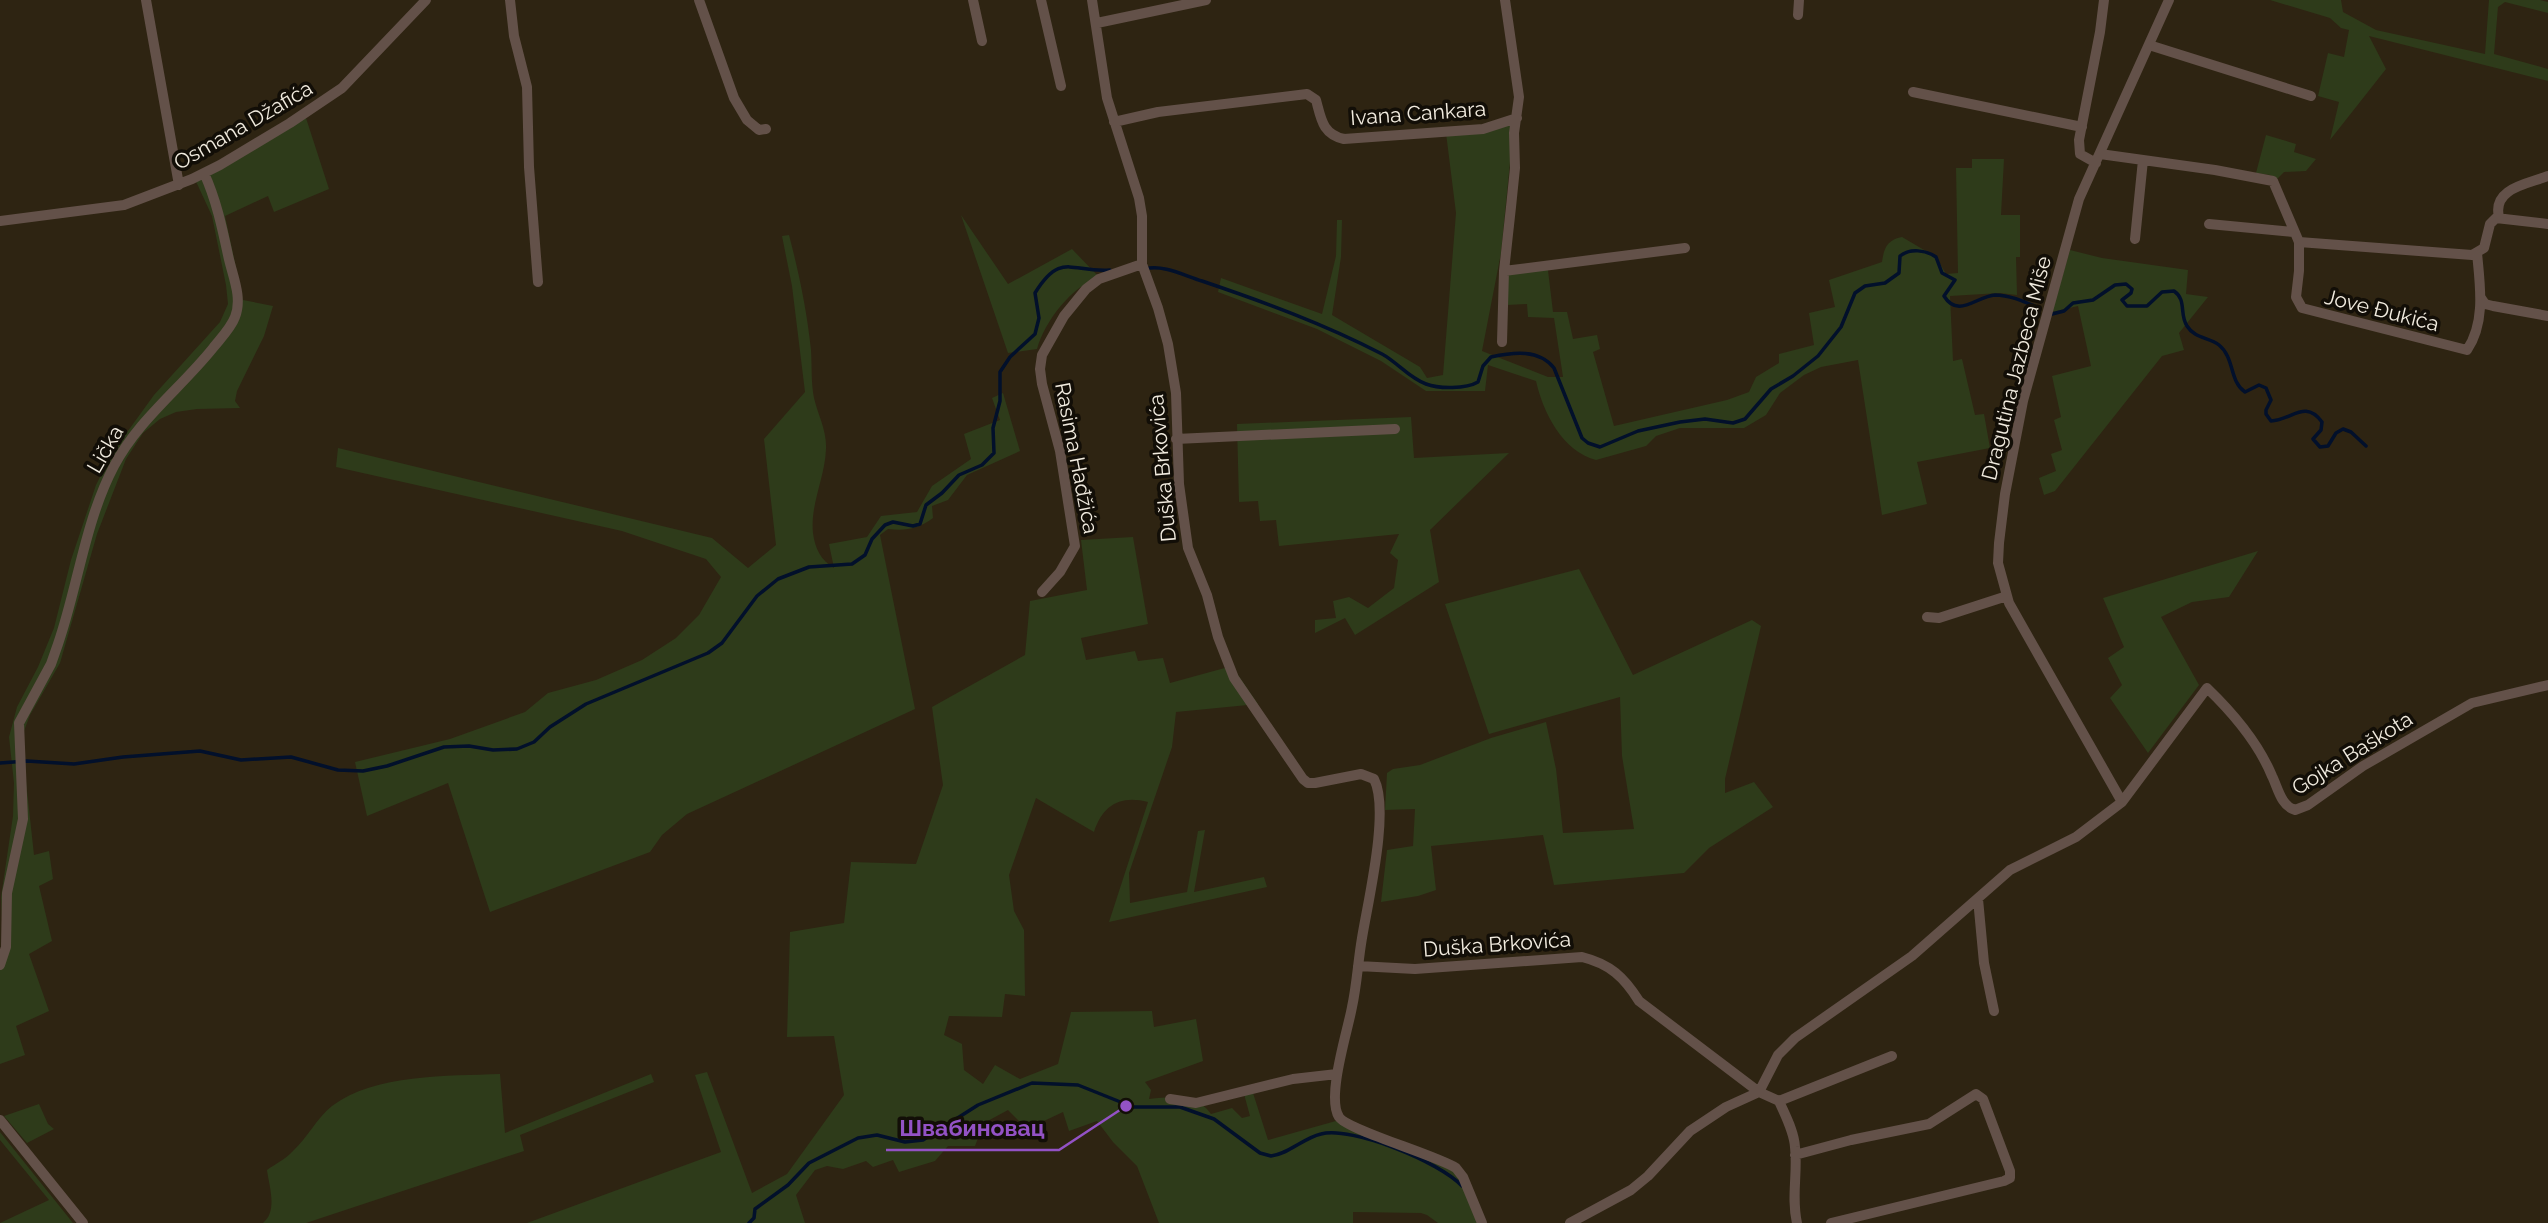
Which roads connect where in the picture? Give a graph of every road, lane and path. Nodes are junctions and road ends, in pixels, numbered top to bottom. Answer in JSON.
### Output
{"nodes":[{"id":1,"x":146,"y":0,"type":"edge"},
{"id":2,"x":426,"y":0,"type":"edge"},
{"id":3,"x":510,"y":0,"type":"edge"},
{"id":4,"x":699,"y":0,"type":"edge"},
{"id":5,"x":973,"y":0,"type":"edge"},
{"id":6,"x":1041,"y":0,"type":"edge"},
{"id":7,"x":1093,"y":0,"type":"edge"},
{"id":8,"x":1206,"y":0,"type":"edge"},
{"id":9,"x":1505,"y":0,"type":"edge"},
{"id":10,"x":1799,"y":0,"type":"edge"},
{"id":11,"x":2104,"y":0,"type":"edge"},
{"id":12,"x":2169,"y":0,"type":"edge"},
{"id":13,"x":1798,"y":15,"type":"dead end"},
{"id":14,"x":1097,"y":23,"type":"junction"},
{"id":15,"x":982,"y":41,"type":"dead end"},
{"id":16,"x":2149,"y":45,"type":"junction"},
{"id":17,"x":1061,"y":86,"type":"dead end"},
{"id":18,"x":1913,"y":92,"type":"dead end"},
{"id":19,"x":2311,"y":96,"type":"dead end"},
{"id":20,"x":1517,"y":118,"type":"junction"},
{"id":21,"x":1114,"y":122,"type":"junction"},
{"id":22,"x":2082,"y":127,"type":"junction"},
{"id":23,"x":766,"y":129,"type":"dead end"},
{"id":24,"x":2098,"y":158,"type":"junction"},
{"id":25,"x":2143,"y":160,"type":"junction"},
{"id":26,"x":204,"y":173,"type":"junction"},
{"id":27,"x":2548,"y":176,"type":"edge"},
{"id":28,"x":178,"y":185,"type":"junction"},
{"id":29,"x":2499,"y":217,"type":"junction"},
{"id":30,"x":0,"y":222,"type":"edge"},
{"id":31,"x":2209,"y":223,"type":"dead end"},
{"id":32,"x":2548,"y":224,"type":"edge"},
{"id":33,"x":2296,"y":237,"type":"junction"},
{"id":34,"x":2135,"y":239,"type":"dead end"},
{"id":35,"x":1685,"y":248,"type":"dead end"},
{"id":36,"x":2477,"y":253,"type":"junction"},
{"id":37,"x":1142,"y":264,"type":"junction"},
{"id":38,"x":1504,"y":271,"type":"junction"},
{"id":39,"x":538,"y":282,"type":"dead end"},
{"id":40,"x":2481,"y":298,"type":"junction"},
{"id":41,"x":2548,"y":316,"type":"edge"},
{"id":42,"x":1502,"y":342,"type":"dead end"},
{"id":43,"x":1395,"y":429,"type":"dead end"},
{"id":44,"x":1176,"y":439,"type":"junction"},
{"id":45,"x":1042,"y":592,"type":"dead end"},
{"id":46,"x":2007,"y":596,"type":"junction"},
{"id":47,"x":1927,"y":617,"type":"dead end"},
{"id":48,"x":2548,"y":685,"type":"edge"},
{"id":49,"x":2122,"y":802,"type":"junction"},
{"id":50,"x":1978,"y":899,"type":"junction"},
{"id":51,"x":0,"y":965,"type":"edge"},
{"id":52,"x":1359,"y":966,"type":"junction"},
{"id":53,"x":1994,"y":1011,"type":"dead end"},
{"id":54,"x":1892,"y":1056,"type":"dead end"},
{"id":55,"x":1337,"y":1074,"type":"junction"},
{"id":56,"x":1759,"y":1092,"type":"junction"},
{"id":57,"x":1170,"y":1099,"type":"dead end"},
{"id":58,"x":1779,"y":1101,"type":"junction"},
{"id":59,"x":0,"y":1120,"type":"edge"},
{"id":60,"x":1796,"y":1155,"type":"junction"},
{"id":61,"x":83,"y":1223,"type":"edge"},
{"id":62,"x":1482,"y":1223,"type":"edge"},
{"id":63,"x":1570,"y":1223,"type":"edge"},
{"id":64,"x":1797,"y":1223,"type":"edge"},
{"id":65,"x":1831,"y":1223,"type":"edge"}],
"edges":[{"from":1,"to":28,"type":"street"},
{"from":2,"to":26,"type":"street","name":"Osmana Džafića"},
{"from":3,"to":39,"type":"street"},
{"from":4,"to":23,"type":"street"},
{"from":5,"to":15,"type":"street"},
{"from":6,"to":17,"type":"street"},
{"from":7,"to":14,"type":"street","name":"Duška Brkovića"},
{"from":8,"to":14,"type":"street"},
{"from":9,"to":20,"type":"street","name":"Ivana Cankara"},
{"from":10,"to":13,"type":"street"},
{"from":11,"to":22,"type":"street"},
{"from":12,"to":16,"type":"street","name":"Dragutina Jazbeca Miše"},
{"from":14,"to":21,"type":"street","name":"Duška Brkovića"},
{"from":16,"to":19,"type":"street"},
{"from":16,"to":24,"type":"street","name":"Dragutina Jazbeca Miše"},
{"from":18,"to":22,"type":"street"},
{"from":20,"to":21,"type":"street","name":"Ivana Cankara"},
{"from":20,"to":38,"type":"street","name":"Ivana Cankara"},
{"from":21,"to":37,"type":"street","name":"Duška Brkovića"},
{"from":22,"to":24,"type":"street"},
{"from":24,"to":25,"type":"street","name":"Jove Đukića"},
{"from":24,"to":46,"type":"street","name":"Dragutina Jazbeca Miše"},
{"from":25,"to":33,"type":"street","name":"Jove Đukića"},
{"from":25,"to":34,"type":"street"},
{"from":26,"to":28,"type":"street","name":"Osmana Džafića"},
{"from":26,"to":51,"type":"street","name":"Lička"},
{"from":27,"to":29,"type":"street"},
{"from":28,"to":30,"type":"street","name":"Osmana Džafića"},
{"from":29,"to":32,"type":"street"},
{"from":29,"to":36,"type":"street"},
{"from":31,"to":33,"type":"street"},
{"from":33,"to":36,"type":"street"},
{"from":33,"to":40,"type":"street","name":"Jove Đukića"},
{"from":35,"to":38,"type":"street"},
{"from":36,"to":40,"type":"street","name":"Jove Đukića"},
{"from":37,"to":44,"type":"street","name":"Duška Brkovića"},
{"from":37,"to":45,"type":"street","name":"Rasima Hađžića"},
{"from":38,"to":42,"type":"street","name":"Ivana Cankara"},
{"from":40,"to":41,"type":"street"},
{"from":43,"to":44,"type":"street"},
{"from":44,"to":52,"type":"street","name":"Duška Brkovića"},
{"from":46,"to":47,"type":"street"},
{"from":46,"to":49,"type":"street","name":"Dragutina Jazbeca Miše"},
{"from":48,"to":49,"type":"street","name":"Gojka Baškota"},
{"from":49,"to":50,"type":"street"},
{"from":50,"to":53,"type":"street"},
{"from":50,"to":56,"type":"street"},
{"from":52,"to":55,"type":"street","name":"Duška Brkovića"},
{"from":52,"to":56,"type":"street","name":"Duška Brkovića"},
{"from":54,"to":58,"type":"street"},
{"from":55,"to":57,"type":"street"},
{"from":55,"to":62,"type":"street","name":"Duška Brkovića"},
{"from":56,"to":58,"type":"street"},
{"from":56,"to":63,"type":"street"},
{"from":58,"to":60,"type":"street"},
{"from":59,"to":61,"type":"street"},
{"from":60,"to":64,"type":"street"},
{"from":60,"to":65,"type":"street"}]}
